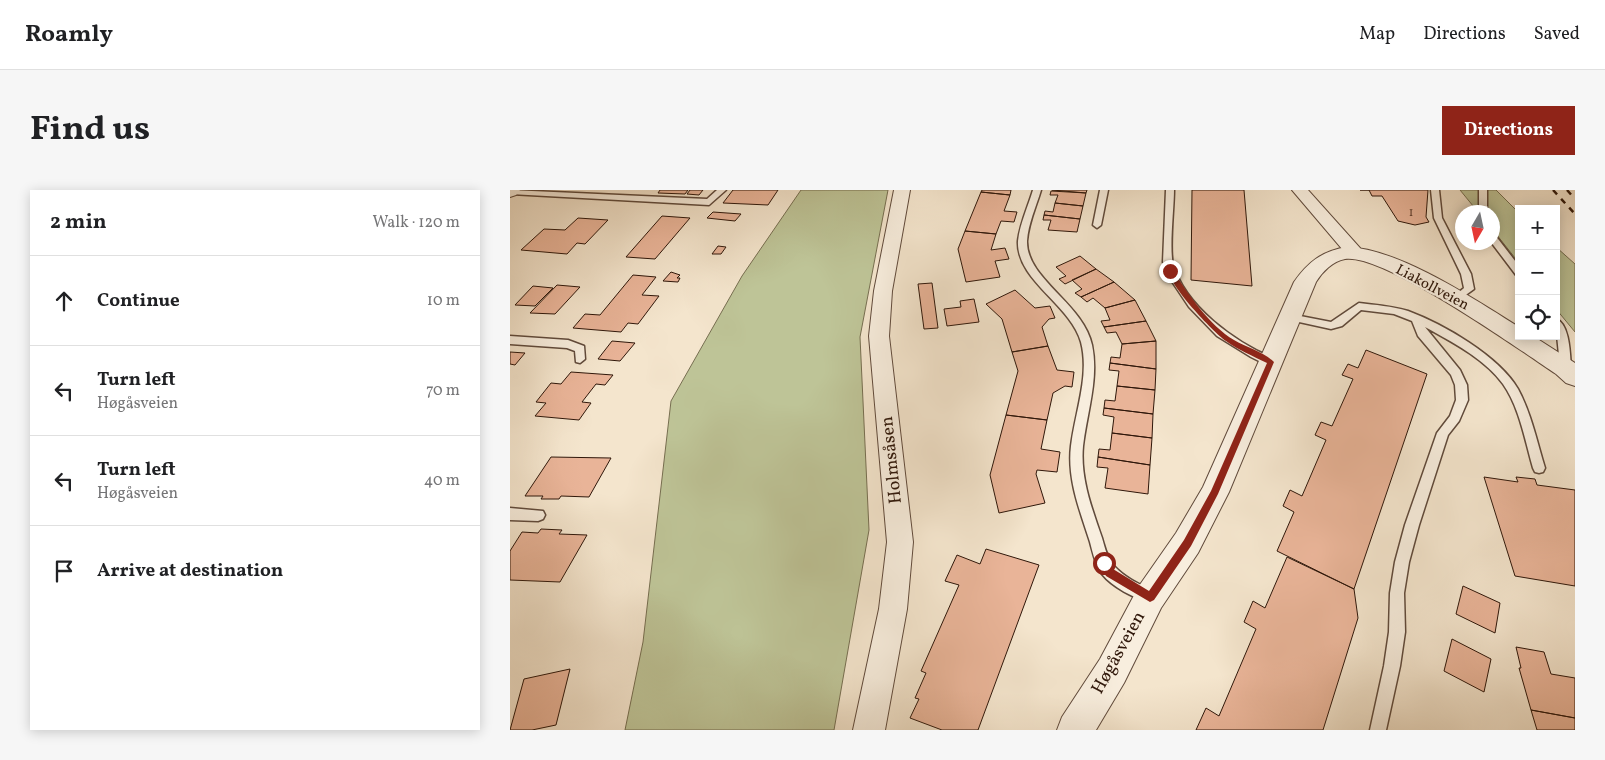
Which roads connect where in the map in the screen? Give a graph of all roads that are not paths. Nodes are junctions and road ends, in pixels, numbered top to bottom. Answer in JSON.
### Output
{"nodes":[{"id":1,"x":722,"y":190,"type":"edge"},
{"id":2,"x":902,"y":190,"type":"edge"},
{"id":3,"x":1037,"y":190,"type":"edge"},
{"id":4,"x":1104,"y":190,"type":"edge"},
{"id":5,"x":1170,"y":190,"type":"edge"},
{"id":6,"x":1300,"y":190,"type":"edge"},
{"id":7,"x":1436,"y":190,"type":"edge"},
{"id":8,"x":1483,"y":190,"type":"edge"},
{"id":9,"x":511,"y":191,"type":"edge"},
{"id":10,"x":1483,"y":205,"type":"edge"},
{"id":11,"x":1097,"y":225,"type":"dead end"},
{"id":12,"x":1500,"y":248,"type":"edge"},
{"id":13,"x":1354,"y":252,"type":"junction"},
{"id":14,"x":1515,"y":268,"type":"edge"},
{"id":15,"x":1456,"y":299,"type":"junction"},
{"id":16,"x":1290,"y":317,"type":"junction"},
{"id":17,"x":1417,"y":320,"type":"junction"},
{"id":18,"x":1560,"y":332,"type":"edge"},
{"id":19,"x":510,"y":340,"type":"edge"},
{"id":20,"x":580,"y":359,"type":"dead end"},
{"id":21,"x":1270,"y":362,"type":"junction"},
{"id":22,"x":1570,"y":372,"type":"edge"},
{"id":23,"x":1539,"y":468,"type":"dead end"},
{"id":24,"x":510,"y":514,"type":"edge"},
{"id":25,"x":538,"y":515,"type":"dead end"},
{"id":26,"x":1150,"y":597,"type":"junction"},
{"id":27,"x":869,"y":730,"type":"edge"},
{"id":28,"x":1075,"y":730,"type":"edge"},
{"id":29,"x":1378,"y":730,"type":"edge"}],
"edges":[{"from":1,"to":9,"type":"lane"},
{"from":2,"to":27,"type":"street","name":"Holmsåsen"},
{"from":3,"to":26,"type":"lane"},
{"from":4,"to":11,"type":"lane"},
{"from":5,"to":21,"type":"lane"},
{"from":6,"to":13,"type":"street"},
{"from":7,"to":15,"type":"lane"},
{"from":8,"to":10,"type":"lane"},
{"from":12,"to":14,"type":"lane"},
{"from":13,"to":15,"type":"street","name":"Liakollveien"},
{"from":13,"to":16,"type":"street","name":"Høgåsveien"},
{"from":15,"to":22,"type":"street","name":"Liakollveien"},
{"from":16,"to":17,"type":"lane"},
{"from":16,"to":21,"type":"street","name":"Høgåsveien"},
{"from":17,"to":23,"type":"lane"},
{"from":17,"to":29,"type":"lane"},
{"from":18,"to":22,"type":"lane"},
{"from":19,"to":20,"type":"lane"},
{"from":21,"to":26,"type":"street","name":"Høgåsveien"},
{"from":24,"to":25,"type":"lane"},
{"from":26,"to":28,"type":"street","name":"Høgåsveien"}]}
